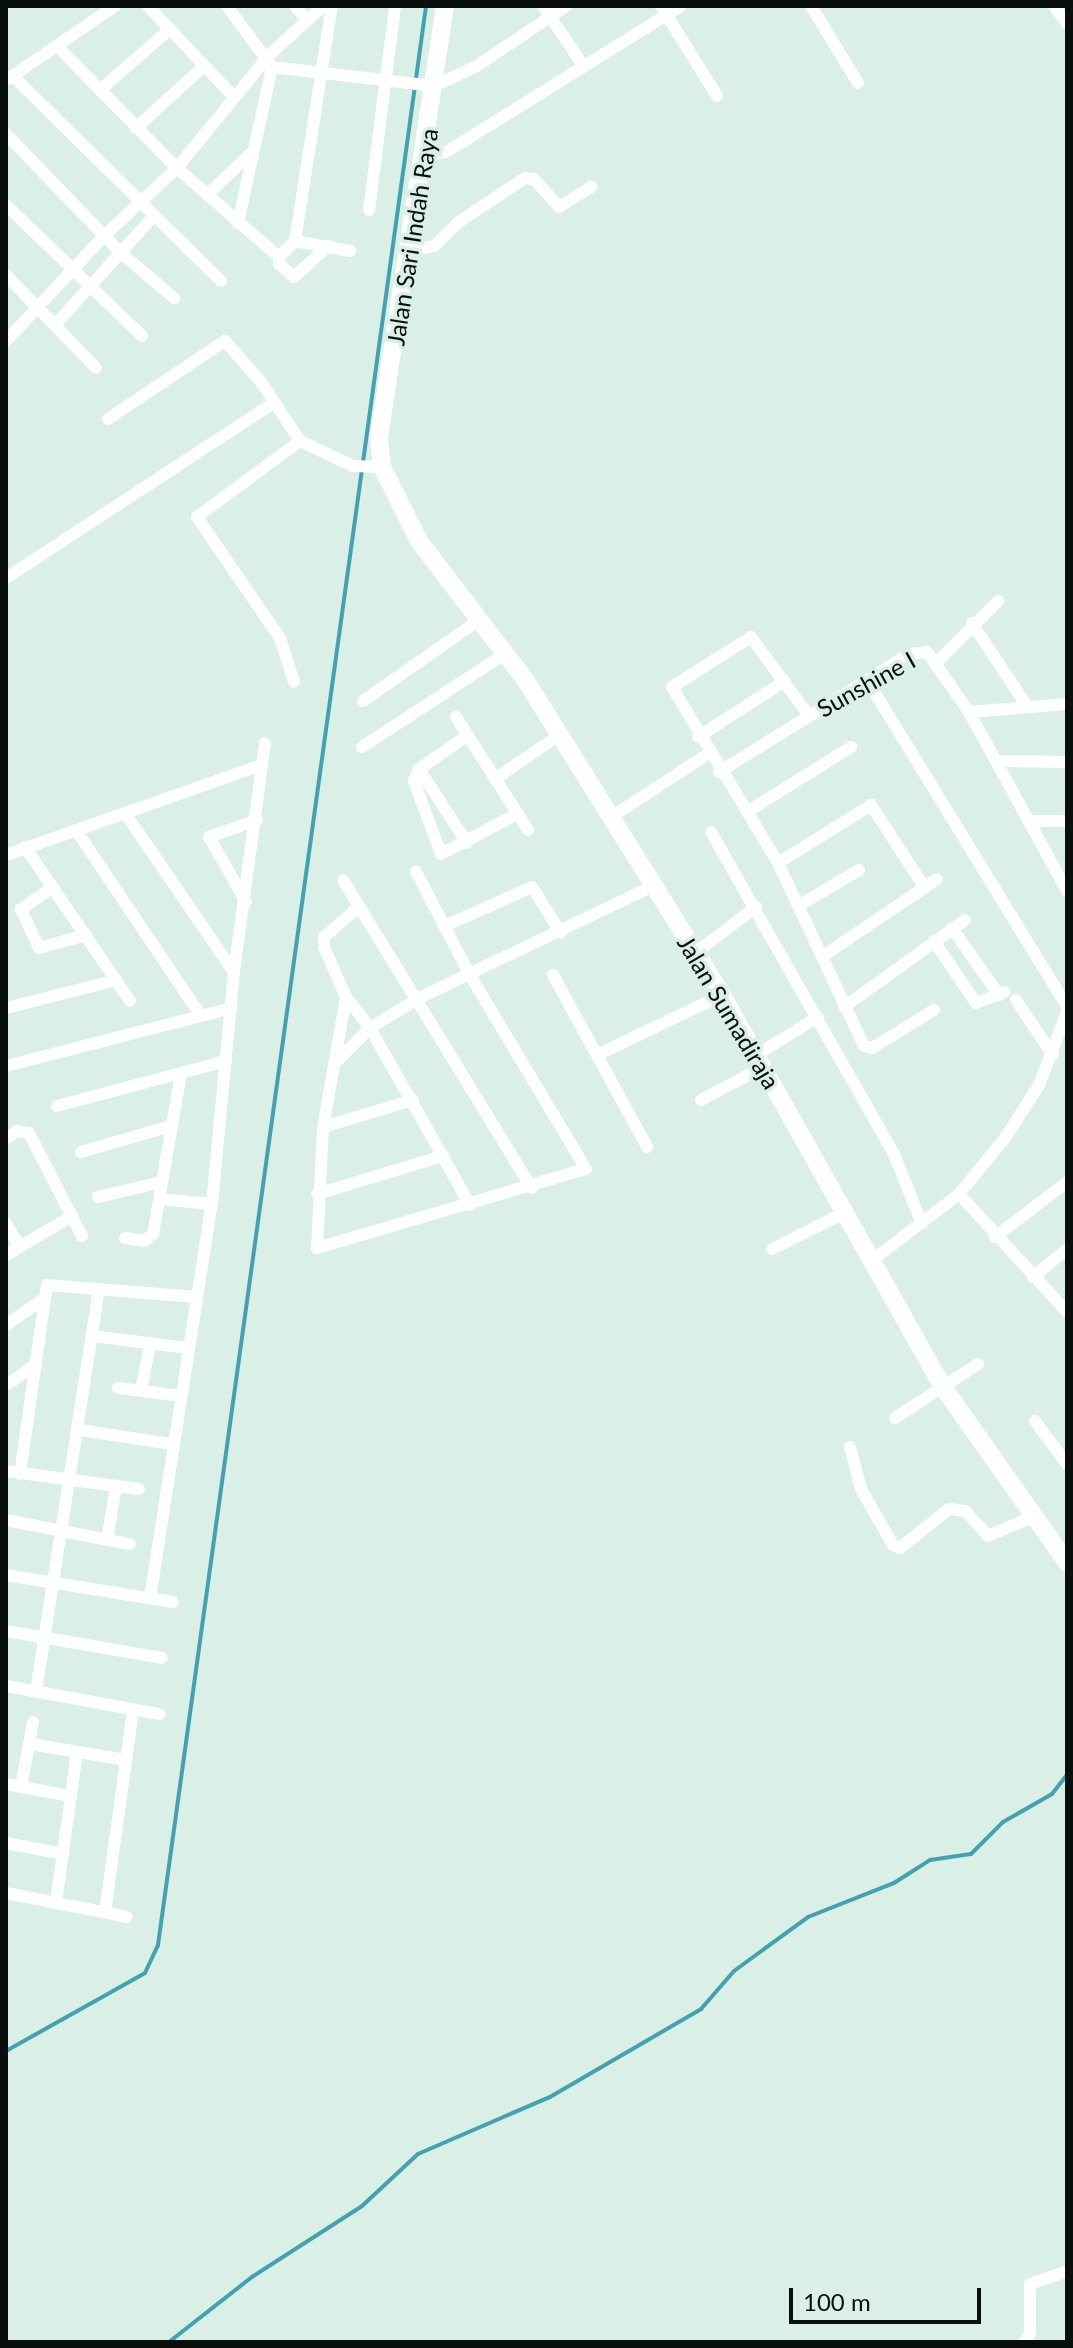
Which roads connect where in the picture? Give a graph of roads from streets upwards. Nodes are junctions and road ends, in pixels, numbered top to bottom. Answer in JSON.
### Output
{"nodes":[{"id":1,"x":115,"y":6,"type":"edge"},
{"id":2,"x":148,"y":6,"type":"edge"},
{"id":3,"x":227,"y":6,"type":"edge"},
{"id":4,"x":295,"y":6,"type":"edge"},
{"id":5,"x":323,"y":6,"type":"edge"},
{"id":6,"x":332,"y":6,"type":"edge"},
{"id":7,"x":395,"y":6,"type":"edge"},
{"id":8,"x":445,"y":6,"type":"edge"},
{"id":9,"x":543,"y":6,"type":"edge"},
{"id":10,"x":566,"y":6,"type":"edge"},
{"id":11,"x":681,"y":6,"type":"edge"},
{"id":12,"x":811,"y":6,"type":"edge"},
{"id":13,"x":1054,"y":6,"type":"edge"},
{"id":14,"x":664,"y":11,"type":"edge"},
{"id":15,"x":551,"y":18,"type":"junction"},
{"id":16,"x":307,"y":20,"type":"junction"},
{"id":17,"x":1067,"y":24,"type":"edge"},
{"id":18,"x":170,"y":29,"type":"junction"},
{"id":19,"x":57,"y":46,"type":"junction"},
{"id":20,"x":270,"y":61,"type":"junction"},
{"id":21,"x":583,"y":65,"type":"junction"},
{"id":22,"x":204,"y":66,"type":"junction"},
{"id":23,"x":323,"y":71,"type":"junction"},
{"id":24,"x":9,"y":78,"type":"edge"},
{"id":25,"x":387,"y":79,"type":"junction"},
{"id":26,"x":858,"y":83,"type":"dead end"},
{"id":27,"x":430,"y":85,"type":"junction"},
{"id":28,"x":100,"y":90,"type":"junction"},
{"id":29,"x":717,"y":96,"type":"dead end"},
{"id":30,"x":234,"y":97,"type":"junction"},
{"id":31,"x":136,"y":128,"type":"junction"},
{"id":32,"x":6,"y":134,"type":"edge"},
{"id":33,"x":253,"y":151,"type":"junction"},
{"id":34,"x":426,"y":157,"type":"junction"},
{"id":35,"x":177,"y":168,"type":"junction"},
{"id":36,"x":591,"y":187,"type":"dead end"},
{"id":37,"x":207,"y":195,"type":"junction"},
{"id":38,"x":138,"y":204,"type":"junction"},
{"id":39,"x":6,"y":205,"type":"edge"},
{"id":40,"x":369,"y":210,"type":"dead end"},
{"id":41,"x":153,"y":217,"type":"junction"},
{"id":42,"x":238,"y":223,"type":"junction"},
{"id":43,"x":104,"y":236,"type":"junction"},
{"id":44,"x":295,"y":241,"type":"junction"},
{"id":45,"x":328,"y":246,"type":"junction"},
{"id":46,"x":350,"y":251,"type":"dead end"},
{"id":47,"x":410,"y":251,"type":"junction"},
{"id":48,"x":121,"y":253,"type":"junction"},
{"id":49,"x":279,"y":257,"type":"junction"},
{"id":50,"x":72,"y":273,"type":"junction"},
{"id":51,"x":6,"y":275,"type":"edge"},
{"id":52,"x":221,"y":281,"type":"dead end"},
{"id":53,"x":89,"y":288,"type":"junction"},
{"id":54,"x":174,"y":298,"type":"dead end"},
{"id":55,"x":38,"y":309,"type":"junction"},
{"id":56,"x":55,"y":325,"type":"junction"},
{"id":57,"x":142,"y":336,"type":"dead end"},
{"id":58,"x":6,"y":341,"type":"edge"},
{"id":59,"x":96,"y":368,"type":"dead end"},
{"id":60,"x":272,"y":404,"type":"junction"},
{"id":61,"x":108,"y":419,"type":"dead end"},
{"id":62,"x":300,"y":441,"type":"junction"},
{"id":63,"x":376,"y":467,"type":"junction"},
{"id":64,"x":6,"y":578,"type":"edge"},
{"id":65,"x":998,"y":601,"type":"dead end"},
{"id":66,"x":479,"y":620,"type":"junction"},
{"id":67,"x":972,"y":623,"type":"junction"},
{"id":68,"x":506,"y":653,"type":"junction"},
{"id":69,"x":938,"y":661,"type":"junction"},
{"id":70,"x":867,"y":680,"type":"junction"},
{"id":71,"x":785,"y":681,"type":"junction"},
{"id":72,"x":294,"y":682,"type":"dead end"},
{"id":73,"x":363,"y":701,"type":"dead end"},
{"id":74,"x":1067,"y":704,"type":"edge"},
{"id":75,"x":1026,"y":705,"type":"junction"},
{"id":76,"x":969,"y":712,"type":"junction"},
{"id":77,"x":809,"y":716,"type":"junction"},
{"id":78,"x":456,"y":717,"type":"dead end"},
{"id":79,"x":468,"y":735,"type":"junction"},
{"id":80,"x":559,"y":735,"type":"junction"},
{"id":81,"x":698,"y":737,"type":"junction"},
{"id":82,"x":265,"y":743,"type":"dead end"},
{"id":83,"x":362,"y":747,"type":"dead end"},
{"id":84,"x":851,"y":747,"type":"dead end"},
{"id":85,"x":708,"y":754,"type":"junction"},
{"id":86,"x":997,"y":761,"type":"junction"},
{"id":87,"x":1067,"y":762,"type":"edge"},
{"id":88,"x":261,"y":765,"type":"junction"},
{"id":89,"x":419,"y":769,"type":"junction"},
{"id":90,"x":719,"y":772,"type":"junction"},
{"id":91,"x":495,"y":779,"type":"junction"},
{"id":92,"x":747,"y":812,"type":"junction"},
{"id":93,"x":125,"y":813,"type":"junction"},
{"id":94,"x":517,"y":814,"type":"junction"},
{"id":95,"x":611,"y":817,"type":"junction"},
{"id":96,"x":257,"y":820,"type":"junction"},
{"id":97,"x":1028,"y":821,"type":"junction"},
{"id":98,"x":1067,"y":821,"type":"edge"},
{"id":99,"x":76,"y":830,"type":"junction"},
{"id":100,"x":528,"y":830,"type":"dead end"},
{"id":101,"x":711,"y":832,"type":"dead end"},
{"id":102,"x":467,"y":843,"type":"junction"},
{"id":103,"x":25,"y":847,"type":"junction"},
{"id":104,"x":6,"y":855,"type":"edge"},
{"id":105,"x":778,"y":863,"type":"junction"},
{"id":106,"x":859,"y":870,"type":"dead end"},
{"id":107,"x":416,"y":872,"type":"dead end"},
{"id":108,"x":937,"y":879,"type":"dead end"},
{"id":109,"x":343,"y":880,"type":"dead end"},
{"id":110,"x":655,"y":885,"type":"junction"},
{"id":111,"x":53,"y":887,"type":"junction"},
{"id":112,"x":925,"y":888,"type":"junction"},
{"id":113,"x":1067,"y":891,"type":"edge"},
{"id":114,"x":246,"y":902,"type":"junction"},
{"id":115,"x":800,"y":905,"type":"junction"},
{"id":116,"x":359,"y":907,"type":"junction"},
{"id":117,"x":756,"y":907,"type":"junction"},
{"id":118,"x":965,"y":920,"type":"dead end"},
{"id":119,"x":447,"y":925,"type":"junction"},
{"id":120,"x":952,"y":928,"type":"junction"},
{"id":121,"x":561,"y":933,"type":"junction"},
{"id":122,"x":86,"y":935,"type":"junction"},
{"id":123,"x":934,"y":941,"type":"junction"},
{"id":124,"x":694,"y":954,"type":"junction"},
{"id":125,"x":826,"y":954,"type":"junction"},
{"id":126,"x":234,"y":972,"type":"junction"},
{"id":127,"x":553,"y":975,"type":"dead end"},
{"id":128,"x":471,"y":977,"type":"junction"},
{"id":129,"x":117,"y":980,"type":"junction"},
{"id":130,"x":722,"y":995,"type":"junction"},
{"id":131,"x":346,"y":997,"type":"junction"},
{"id":132,"x":419,"y":998,"type":"junction"},
{"id":133,"x":1016,"y":1000,"type":"dead end"},
{"id":134,"x":130,"y":1001,"type":"dead end"},
{"id":135,"x":7,"y":1005,"type":"edge"},
{"id":136,"x":844,"y":1007,"type":"junction"},
{"id":137,"x":232,"y":1008,"type":"junction"},
{"id":138,"x":934,"y":1010,"type":"dead end"},
{"id":139,"x":1067,"y":1010,"type":"edge"},
{"id":140,"x":199,"y":1013,"type":"junction"},
{"id":141,"x":818,"y":1017,"type":"junction"},
{"id":142,"x":370,"y":1028,"type":"junction"},
{"id":143,"x":599,"y":1054,"type":"junction"},
{"id":144,"x":1053,"y":1055,"type":"junction"},
{"id":145,"x":761,"y":1060,"type":"junction"},
{"id":146,"x":226,"y":1061,"type":"junction"},
{"id":147,"x":335,"y":1063,"type":"junction"},
{"id":148,"x":6,"y":1066,"type":"edge"},
{"id":149,"x":181,"y":1074,"type":"junction"},
{"id":150,"x":413,"y":1100,"type":"junction"},
{"id":151,"x":701,"y":1100,"type":"dead end"},
{"id":152,"x":57,"y":1106,"type":"dead end"},
{"id":153,"x":171,"y":1126,"type":"junction"},
{"id":154,"x":323,"y":1127,"type":"junction"},
{"id":155,"x":6,"y":1139,"type":"edge"},
{"id":156,"x":647,"y":1147,"type":"dead end"},
{"id":157,"x":81,"y":1152,"type":"dead end"},
{"id":158,"x":443,"y":1156,"type":"junction"},
{"id":159,"x":162,"y":1182,"type":"junction"},
{"id":160,"x":1067,"y":1182,"type":"edge"},
{"id":161,"x":532,"y":1188,"type":"junction"},
{"id":162,"x":317,"y":1194,"type":"junction"},
{"id":163,"x":959,"y":1194,"type":"junction"},
{"id":164,"x":98,"y":1197,"type":"dead end"},
{"id":165,"x":160,"y":1199,"type":"junction"},
{"id":166,"x":212,"y":1204,"type":"junction"},
{"id":167,"x":470,"y":1205,"type":"junction"},
{"id":168,"x":844,"y":1213,"type":"junction"},
{"id":169,"x":72,"y":1216,"type":"junction"},
{"id":170,"x":6,"y":1223,"type":"edge"},
{"id":171,"x":922,"y":1224,"type":"junction"},
{"id":172,"x":82,"y":1236,"type":"dead end"},
{"id":173,"x":995,"y":1237,"type":"junction"},
{"id":174,"x":125,"y":1238,"type":"dead end"},
{"id":175,"x":20,"y":1247,"type":"junction"},
{"id":176,"x":772,"y":1249,"type":"dead end"},
{"id":177,"x":1067,"y":1249,"type":"edge"},
{"id":178,"x":6,"y":1255,"type":"edge"},
{"id":179,"x":870,"y":1262,"type":"junction"},
{"id":180,"x":1033,"y":1277,"type":"junction"},
{"id":181,"x":99,"y":1289,"type":"junction"},
{"id":182,"x":197,"y":1297,"type":"junction"},
{"id":183,"x":45,"y":1298,"type":"junction"},
{"id":184,"x":1067,"y":1312,"type":"edge"},
{"id":185,"x":6,"y":1325,"type":"edge"},
{"id":186,"x":92,"y":1336,"type":"junction"},
{"id":187,"x":150,"y":1345,"type":"junction"},
{"id":188,"x":188,"y":1348,"type":"junction"},
{"id":189,"x":37,"y":1364,"type":"junction"},
{"id":190,"x":978,"y":1364,"type":"dead end"},
{"id":191,"x":6,"y":1385,"type":"edge"},
{"id":192,"x":943,"y":1387,"type":"junction"},
{"id":193,"x":118,"y":1388,"type":"dead end"},
{"id":194,"x":141,"y":1390,"type":"junction"},
{"id":195,"x":181,"y":1396,"type":"junction"},
{"id":196,"x":895,"y":1418,"type":"dead end"},
{"id":197,"x":1035,"y":1421,"type":"dead end"},
{"id":198,"x":80,"y":1430,"type":"junction"},
{"id":199,"x":172,"y":1444,"type":"junction"},
{"id":200,"x":850,"y":1447,"type":"dead end"},
{"id":201,"x":1067,"y":1464,"type":"edge"},
{"id":202,"x":6,"y":1471,"type":"edge"},
{"id":203,"x":20,"y":1474,"type":"junction"},
{"id":204,"x":72,"y":1483,"type":"junction"},
{"id":205,"x":116,"y":1487,"type":"junction"},
{"id":206,"x":139,"y":1489,"type":"dead end"},
{"id":207,"x":1032,"y":1517,"type":"junction"},
{"id":208,"x":6,"y":1520,"type":"edge"},
{"id":209,"x":63,"y":1531,"type":"junction"},
{"id":210,"x":107,"y":1540,"type":"junction"},
{"id":211,"x":130,"y":1544,"type":"dead end"},
{"id":212,"x":1067,"y":1563,"type":"edge"},
{"id":213,"x":6,"y":1575,"type":"edge"},
{"id":214,"x":54,"y":1584,"type":"junction"},
{"id":215,"x":150,"y":1598,"type":"junction"},
{"id":216,"x":173,"y":1602,"type":"dead end"},
{"id":217,"x":6,"y":1631,"type":"edge"},
{"id":218,"x":45,"y":1637,"type":"junction"},
{"id":219,"x":162,"y":1658,"type":"dead end"},
{"id":220,"x":6,"y":1686,"type":"edge"},
{"id":221,"x":36,"y":1691,"type":"junction"},
{"id":222,"x":133,"y":1710,"type":"junction"},
{"id":223,"x":159,"y":1714,"type":"dead end"},
{"id":224,"x":33,"y":1722,"type":"dead end"},
{"id":225,"x":31,"y":1744,"type":"junction"},
{"id":226,"x":77,"y":1753,"type":"junction"},
{"id":227,"x":126,"y":1760,"type":"junction"},
{"id":228,"x":6,"y":1784,"type":"edge"},
{"id":229,"x":21,"y":1787,"type":"junction"},
{"id":230,"x":71,"y":1796,"type":"junction"},
{"id":231,"x":6,"y":1843,"type":"edge"},
{"id":232,"x":63,"y":1854,"type":"junction"},
{"id":233,"x":6,"y":1893,"type":"edge"},
{"id":234,"x":56,"y":1902,"type":"junction"},
{"id":235,"x":105,"y":1912,"type":"junction"},
{"id":236,"x":127,"y":1917,"type":"dead end"},
{"id":237,"x":1067,"y":2271,"type":"edge"},
{"id":238,"x":1024,"y":2342,"type":"edge"}],
"edges":[{"from":1,"to":19,"type":"street"},
{"from":2,"to":18,"type":"street"},
{"from":3,"to":20,"type":"street"},
{"from":4,"to":16,"type":"street"},
{"from":5,"to":16,"type":"street"},
{"from":6,"to":23,"type":"street"},
{"from":7,"to":25,"type":"street"},
{"from":8,"to":27,"type":"street","name":"Jalan Sari Indah Raya"},
{"from":9,"to":15,"type":"street"},
{"from":10,"to":15,"type":"street"},
{"from":11,"to":14,"type":"street"},
{"from":12,"to":26,"type":"street"},
{"from":13,"to":17,"type":"street"},
{"from":14,"to":21,"type":"street"},
{"from":14,"to":29,"type":"street"},
{"from":15,"to":21,"type":"street"},
{"from":15,"to":27,"type":"street"},
{"from":16,"to":20,"type":"street"},
{"from":18,"to":22,"type":"street"},
{"from":18,"to":28,"type":"street"},
{"from":19,"to":24,"type":"street"},
{"from":19,"to":28,"type":"street"},
{"from":20,"to":23,"type":"street"},
{"from":20,"to":30,"type":"street"},
{"from":20,"to":33,"type":"street"},
{"from":21,"to":34,"type":"street"},
{"from":22,"to":30,"type":"street"},
{"from":22,"to":31,"type":"street"},
{"from":23,"to":25,"type":"street"},
{"from":23,"to":44,"type":"street"},
{"from":24,"to":38,"type":"street"},
{"from":25,"to":27,"type":"street"},
{"from":25,"to":40,"type":"street"},
{"from":27,"to":34,"type":"street","name":"Jalan Sari Indah Raya"},
{"from":28,"to":31,"type":"street"},
{"from":30,"to":35,"type":"street"},
{"from":31,"to":35,"type":"street"},
{"from":32,"to":43,"type":"street"},
{"from":33,"to":37,"type":"street"},
{"from":33,"to":42,"type":"street"},
{"from":34,"to":47,"type":"street","name":"Jalan Sari Indah Raya"},
{"from":35,"to":37,"type":"street"},
{"from":35,"to":38,"type":"street"},
{"from":36,"to":47,"type":"street"},
{"from":37,"to":42,"type":"street"},
{"from":38,"to":41,"type":"street"},
{"from":38,"to":43,"type":"street"},
{"from":39,"to":50,"type":"street"},
{"from":41,"to":48,"type":"street"},
{"from":41,"to":52,"type":"street"},
{"from":42,"to":49,"type":"street"},
{"from":43,"to":48,"type":"street"},
{"from":43,"to":50,"type":"street"},
{"from":44,"to":45,"type":"street"},
{"from":44,"to":49,"type":"street"},
{"from":45,"to":46,"type":"street"},
{"from":45,"to":49,"type":"street"},
{"from":47,"to":63,"type":"street","name":"Jalan Sari Indah Raya"},
{"from":48,"to":53,"type":"street"},
{"from":48,"to":54,"type":"street"},
{"from":50,"to":53,"type":"street"},
{"from":50,"to":55,"type":"street"},
{"from":51,"to":55,"type":"street"},
{"from":53,"to":56,"type":"street"},
{"from":53,"to":57,"type":"street"},
{"from":55,"to":56,"type":"street"},
{"from":55,"to":58,"type":"street"},
{"from":56,"to":59,"type":"street"},
{"from":60,"to":61,"type":"street"},
{"from":60,"to":62,"type":"street"},
{"from":60,"to":64,"type":"street"},
{"from":62,"to":63,"type":"street"},
{"from":62,"to":72,"type":"street"},
{"from":63,"to":66,"type":"street","name":"Jalan Sumadiraja"},
{"from":65,"to":67,"type":"street"},
{"from":66,"to":68,"type":"street","name":"Jalan Sumadiraja"},
{"from":66,"to":73,"type":"street"},
{"from":67,"to":69,"type":"street"},
{"from":67,"to":75,"type":"street"},
{"from":68,"to":80,"type":"street","name":"Jalan Sumadiraja"},
{"from":68,"to":83,"type":"street"},
{"from":69,"to":70,"type":"street","name":"Sunshine I"},
{"from":69,"to":76,"type":"street","name":"Sunshine I"},
{"from":70,"to":77,"type":"street","name":"Sunshine I"},
{"from":70,"to":139,"type":"street"},
{"from":71,"to":77,"type":"street"},
{"from":71,"to":81,"type":"street"},
{"from":71,"to":81,"type":"street"},
{"from":74,"to":75,"type":"street"},
{"from":75,"to":76,"type":"street"},
{"from":76,"to":86,"type":"street","name":"Sunshine I"},
{"from":77,"to":90,"type":"street","name":"Sunshine I"},
{"from":78,"to":79,"type":"street"},
{"from":79,"to":89,"type":"street"},
{"from":79,"to":91,"type":"street"},
{"from":80,"to":91,"type":"street"},
{"from":80,"to":95,"type":"street","name":"Jalan Sumadiraja"},
{"from":81,"to":85,"type":"street"},
{"from":82,"to":88,"type":"street"},
{"from":84,"to":92,"type":"street"},
{"from":85,"to":90,"type":"street"},
{"from":85,"to":95,"type":"street"},
{"from":86,"to":87,"type":"street"},
{"from":86,"to":97,"type":"street","name":"Sunshine I"},
{"from":88,"to":93,"type":"street"},
{"from":88,"to":96,"type":"street"},
{"from":89,"to":102,"type":"street"},
{"from":89,"to":102,"type":"street"},
{"from":90,"to":92,"type":"street"},
{"from":91,"to":94,"type":"street"},
{"from":92,"to":105,"type":"street"},
{"from":93,"to":99,"type":"street"},
{"from":93,"to":126,"type":"street"},
{"from":94,"to":100,"type":"street"},
{"from":94,"to":102,"type":"street"},
{"from":95,"to":110,"type":"street","name":"Jalan Sumadiraja"},
{"from":96,"to":114,"type":"street"},
{"from":96,"to":114,"type":"street"},
{"from":97,"to":98,"type":"street"},
{"from":97,"to":113,"type":"street","name":"Sunshine I"},
{"from":99,"to":103,"type":"street"},
{"from":99,"to":140,"type":"street"},
{"from":101,"to":117,"type":"street"},
{"from":103,"to":104,"type":"street"},
{"from":103,"to":111,"type":"street"},
{"from":105,"to":112,"type":"street"},
{"from":105,"to":115,"type":"street"},
{"from":106,"to":115,"type":"street"},
{"from":107,"to":119,"type":"street"},
{"from":108,"to":112,"type":"street"},
{"from":109,"to":116,"type":"street"},
{"from":110,"to":121,"type":"street"},
{"from":110,"to":124,"type":"street","name":"Jalan Sumadiraja"},
{"from":111,"to":122,"type":"street"},
{"from":111,"to":122,"type":"street"},
{"from":112,"to":125,"type":"street"},
{"from":114,"to":126,"type":"street"},
{"from":115,"to":125,"type":"street"},
{"from":116,"to":131,"type":"street"},
{"from":116,"to":132,"type":"street"},
{"from":117,"to":124,"type":"street"},
{"from":117,"to":141,"type":"street"},
{"from":118,"to":120,"type":"street"},
{"from":119,"to":121,"type":"street"},
{"from":119,"to":128,"type":"street"},
{"from":120,"to":123,"type":"street"},
{"from":120,"to":123,"type":"street"},
{"from":121,"to":128,"type":"street"},
{"from":122,"to":129,"type":"street"},
{"from":123,"to":136,"type":"street"},
{"from":124,"to":130,"type":"street","name":"Jalan Sumadiraja"},
{"from":125,"to":136,"type":"street"},
{"from":126,"to":137,"type":"street"},
{"from":127,"to":143,"type":"street"},
{"from":128,"to":132,"type":"street"},
{"from":128,"to":161,"type":"street"},
{"from":129,"to":134,"type":"street"},
{"from":129,"to":135,"type":"street"},
{"from":130,"to":143,"type":"street"},
{"from":130,"to":145,"type":"street","name":"Jalan Sumadiraja"},
{"from":131,"to":142,"type":"street"},
{"from":131,"to":147,"type":"street"},
{"from":132,"to":142,"type":"street"},
{"from":132,"to":161,"type":"street"},
{"from":133,"to":144,"type":"street"},
{"from":136,"to":138,"type":"street"},
{"from":137,"to":140,"type":"street"},
{"from":137,"to":146,"type":"street"},
{"from":139,"to":144,"type":"street"},
{"from":140,"to":148,"type":"street"},
{"from":141,"to":145,"type":"street"},
{"from":141,"to":171,"type":"street"},
{"from":142,"to":147,"type":"street"},
{"from":142,"to":150,"type":"street"},
{"from":143,"to":156,"type":"street"},
{"from":144,"to":163,"type":"street"},
{"from":145,"to":151,"type":"street"},
{"from":145,"to":168,"type":"street","name":"Jalan Sumadiraja"},
{"from":146,"to":149,"type":"street"},
{"from":146,"to":166,"type":"street"},
{"from":147,"to":154,"type":"street"},
{"from":149,"to":152,"type":"street"},
{"from":149,"to":153,"type":"street"},
{"from":150,"to":154,"type":"street"},
{"from":150,"to":158,"type":"street"},
{"from":153,"to":157,"type":"street"},
{"from":153,"to":159,"type":"street"},
{"from":154,"to":162,"type":"street"},
{"from":155,"to":169,"type":"street"},
{"from":158,"to":162,"type":"street"},
{"from":158,"to":167,"type":"street"},
{"from":159,"to":164,"type":"street"},
{"from":159,"to":165,"type":"street"},
{"from":160,"to":173,"type":"street"},
{"from":161,"to":167,"type":"street"},
{"from":162,"to":167,"type":"street"},
{"from":163,"to":171,"type":"street"},
{"from":163,"to":173,"type":"street"},
{"from":165,"to":166,"type":"street"},
{"from":165,"to":174,"type":"street"},
{"from":166,"to":182,"type":"street"},
{"from":168,"to":176,"type":"street"},
{"from":168,"to":179,"type":"street","name":"Jalan Sumadiraja"},
{"from":169,"to":172,"type":"street"},
{"from":169,"to":175,"type":"street"},
{"from":170,"to":175,"type":"street"},
{"from":171,"to":179,"type":"street"},
{"from":173,"to":180,"type":"street"},
{"from":175,"to":178,"type":"street"},
{"from":177,"to":180,"type":"street"},
{"from":179,"to":192,"type":"street","name":"Jalan Sumadiraja"},
{"from":180,"to":184,"type":"street"},
{"from":181,"to":182,"type":"street"},
{"from":181,"to":183,"type":"street"},
{"from":181,"to":186,"type":"street"},
{"from":182,"to":188,"type":"street"},
{"from":183,"to":185,"type":"street"},
{"from":183,"to":189,"type":"street"},
{"from":186,"to":187,"type":"street"},
{"from":186,"to":198,"type":"street"},
{"from":187,"to":188,"type":"street"},
{"from":187,"to":194,"type":"street"},
{"from":188,"to":195,"type":"street"},
{"from":189,"to":191,"type":"street"},
{"from":189,"to":203,"type":"street"},
{"from":190,"to":192,"type":"street"},
{"from":192,"to":196,"type":"street"},
{"from":192,"to":207,"type":"street","name":"Jalan Sumadiraja"},
{"from":193,"to":194,"type":"street"},
{"from":194,"to":195,"type":"street"},
{"from":195,"to":199,"type":"street"},
{"from":197,"to":201,"type":"street"},
{"from":198,"to":199,"type":"street"},
{"from":198,"to":204,"type":"street"},
{"from":199,"to":215,"type":"street"},
{"from":200,"to":207,"type":"street"},
{"from":202,"to":203,"type":"street"},
{"from":203,"to":204,"type":"street"},
{"from":204,"to":205,"type":"street"},
{"from":204,"to":209,"type":"street"},
{"from":205,"to":206,"type":"street"},
{"from":205,"to":210,"type":"street"},
{"from":207,"to":212,"type":"street","name":"Jalan Sumadiraja"},
{"from":208,"to":209,"type":"street"},
{"from":209,"to":210,"type":"street"},
{"from":209,"to":214,"type":"street"},
{"from":210,"to":211,"type":"street"},
{"from":213,"to":214,"type":"street"},
{"from":214,"to":215,"type":"street"},
{"from":214,"to":218,"type":"street"},
{"from":215,"to":216,"type":"street"},
{"from":217,"to":218,"type":"street"},
{"from":218,"to":219,"type":"street"},
{"from":218,"to":221,"type":"street"},
{"from":220,"to":221,"type":"street"},
{"from":221,"to":222,"type":"street"},
{"from":222,"to":223,"type":"street"},
{"from":222,"to":227,"type":"street"},
{"from":224,"to":225,"type":"street"},
{"from":225,"to":226,"type":"street"},
{"from":225,"to":229,"type":"street"},
{"from":226,"to":227,"type":"street"},
{"from":226,"to":230,"type":"street"},
{"from":227,"to":235,"type":"street"},
{"from":228,"to":229,"type":"street"},
{"from":229,"to":230,"type":"street"},
{"from":230,"to":232,"type":"street"},
{"from":231,"to":232,"type":"street"},
{"from":232,"to":234,"type":"street"},
{"from":233,"to":234,"type":"street"},
{"from":234,"to":235,"type":"street"},
{"from":235,"to":236,"type":"street"},
{"from":237,"to":238,"type":"street"}]}
